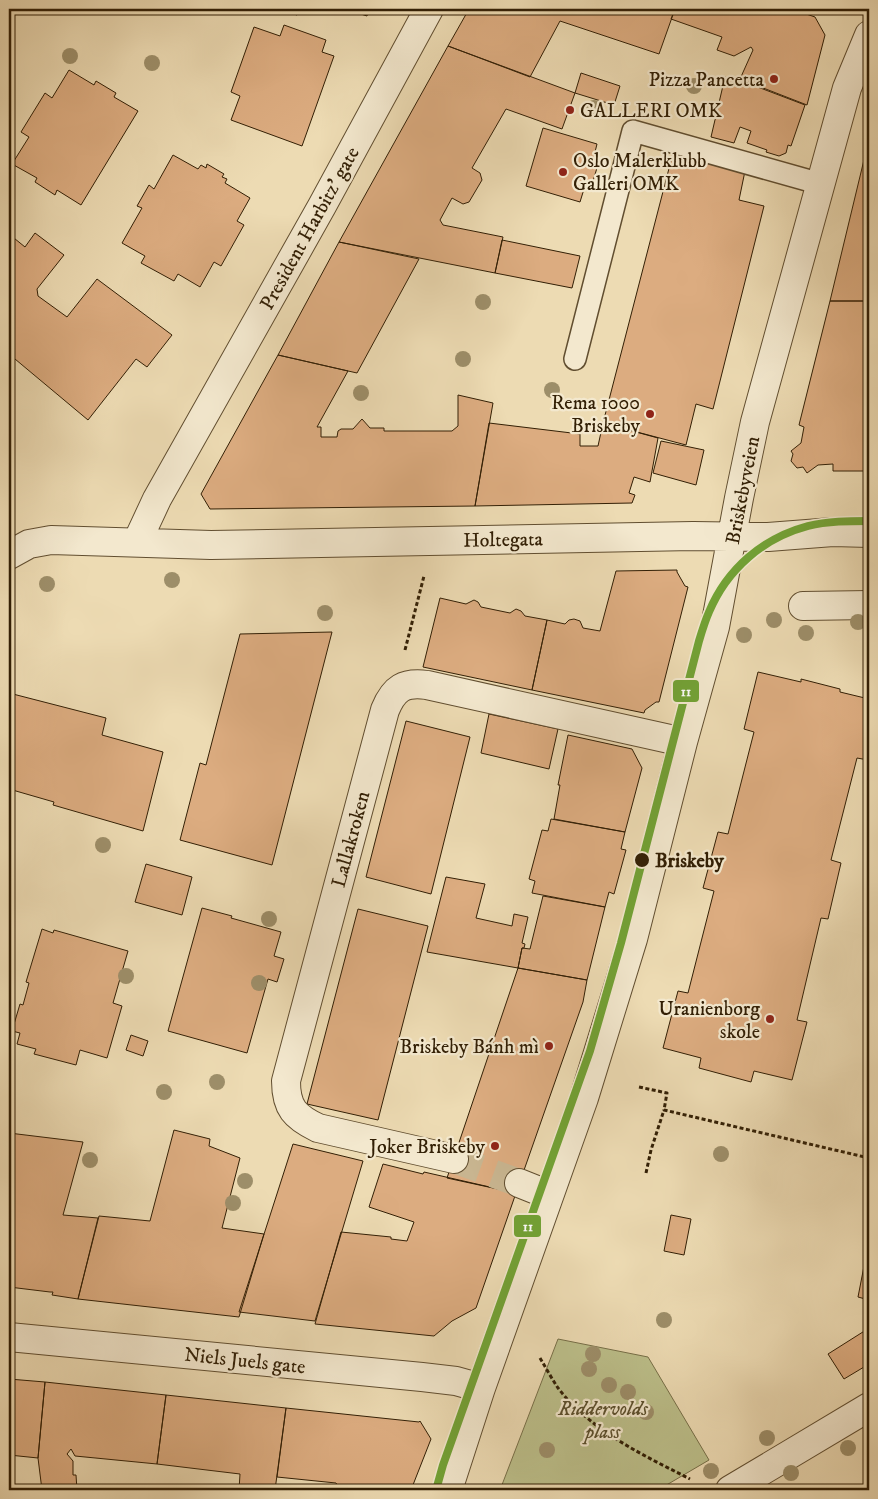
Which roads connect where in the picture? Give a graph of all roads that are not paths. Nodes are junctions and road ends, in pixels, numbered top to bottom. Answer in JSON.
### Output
{"nodes":[{"id":1,"x":429,"y":9,"type":"edge"},
{"id":2,"x":869,"y":35,"type":"edge"},
{"id":3,"x":821,"y":184,"type":"junction"},
{"id":4,"x":575,"y":359,"type":"dead end"},
{"id":5,"x":869,"y":533,"type":"edge"},
{"id":6,"x":732,"y":536,"type":"junction"},
{"id":7,"x":138,"y":542,"type":"junction"},
{"id":8,"x":9,"y":555,"type":"edge"},
{"id":9,"x":869,"y":605,"type":"edge"},
{"id":10,"x":803,"y":606,"type":"dead end"},
{"id":11,"x":683,"y":742,"type":"junction"},
{"id":12,"x":454,"y":1159,"type":"tunnel mouth"},
{"id":13,"x":519,"y":1183,"type":"tunnel mouth"},
{"id":14,"x":549,"y":1194,"type":"junction"},
{"id":15,"x":9,"y":1337,"type":"edge"},
{"id":16,"x":481,"y":1388,"type":"junction"},
{"id":17,"x":869,"y":1407,"type":"edge"},
{"id":18,"x":448,"y":1490,"type":"edge"},
{"id":19,"x":730,"y":1490,"type":"edge"}],
"edges":[{"from":1,"to":7,"type":"street","name":"President Harbitz’ gate"},
{"from":2,"to":3,"type":"street","name":"Briskebyveien"},
{"from":3,"to":4,"type":"lane"},
{"from":3,"to":6,"type":"street","name":"Briskebyveien"},
{"from":5,"to":6,"type":"street","name":"Holtegata"},
{"from":6,"to":7,"type":"street","name":"Holtegata"},
{"from":6,"to":11,"type":"street","name":"Briskebyveien"},
{"from":7,"to":8,"type":"street"},
{"from":9,"to":10,"type":"street"},
{"from":11,"to":12,"type":"street","name":"Lallakroken"},
{"from":11,"to":14,"type":"street","name":"Briskebyveien"},
{"from":13,"to":14,"type":"street"},
{"from":14,"to":16,"type":"street","name":"Briskebyveien"},
{"from":15,"to":16,"type":"street","name":"Niels Juels gate"},
{"from":16,"to":18,"type":"street","name":"Briskebyveien"},
{"from":17,"to":19,"type":"street"}]}
